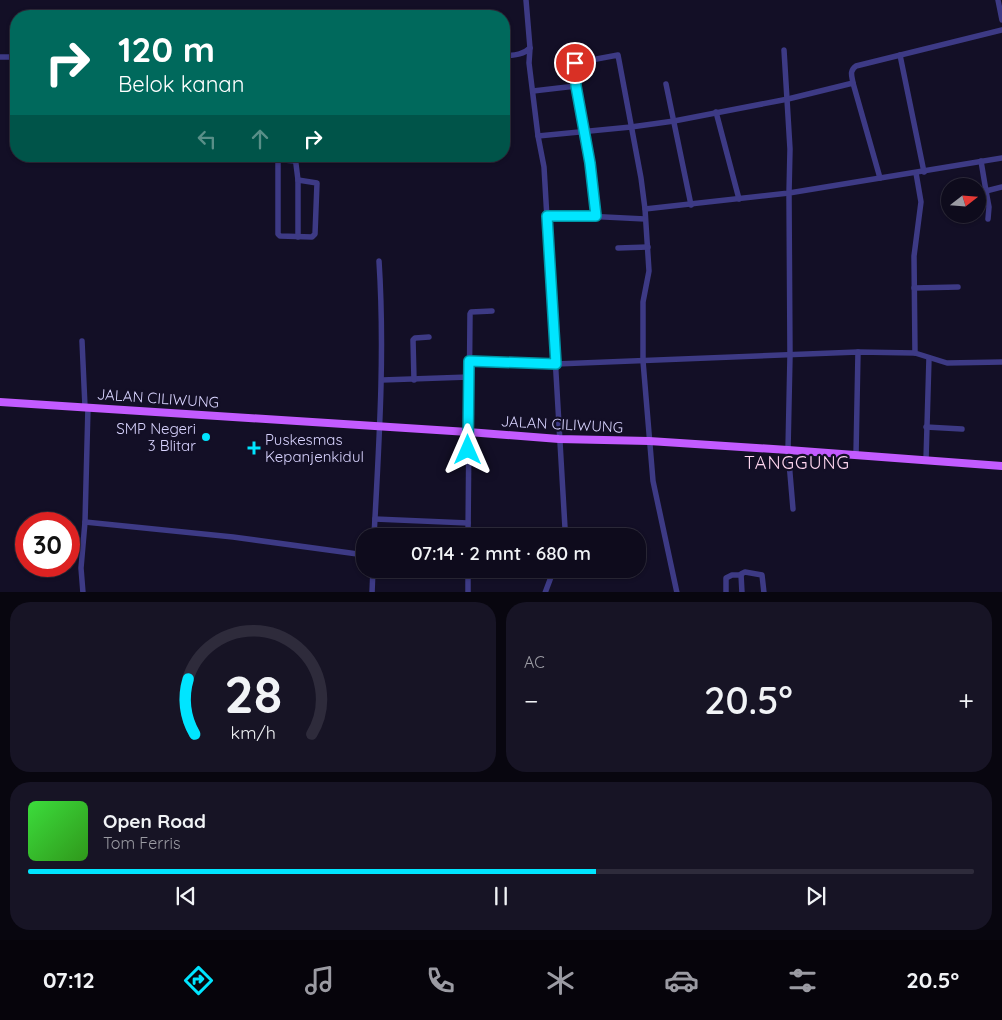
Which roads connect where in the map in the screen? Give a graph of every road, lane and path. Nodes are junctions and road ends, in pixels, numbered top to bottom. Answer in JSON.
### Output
{"nodes":[{"id":1,"x":526,"y":0,"type":"edge"},
{"id":2,"x":998,"y":0,"type":"edge"},
{"id":3,"x":1002,"y":20,"type":"edge"},
{"id":4,"x":1002,"y":30,"type":"edge"},
{"id":5,"x":530,"y":48,"type":"junction"},
{"id":6,"x":784,"y":50,"type":"dead end"},
{"id":7,"x":520,"y":54,"type":"junction"},
{"id":8,"x":510,"y":55,"type":"edge"},
{"id":9,"x":900,"y":55,"type":"junction"},
{"id":10,"x":529,"y":63,"type":"junction"},
{"id":11,"x":853,"y":83,"type":"junction"},
{"id":12,"x":666,"y":84,"type":"dead end"},
{"id":13,"x":576,"y":86,"type":"junction"},
{"id":14,"x":533,"y":91,"type":"junction"},
{"id":15,"x":788,"y":99,"type":"junction"},
{"id":16,"x":716,"y":112,"type":"junction"},
{"id":17,"x":674,"y":121,"type":"junction"},
{"id":18,"x":631,"y":127,"type":"junction"},
{"id":19,"x":584,"y":132,"type":"junction"},
{"id":20,"x":538,"y":136,"type":"junction"},
{"id":21,"x":1002,"y":158,"type":"edge"},
{"id":22,"x":980,"y":161,"type":"junction"},
{"id":23,"x":287,"y":162,"type":"edge"},
{"id":24,"x":296,"y":162,"type":"edge"},
{"id":25,"x":278,"y":163,"type":"joint"},
{"id":26,"x":924,"y":172,"type":"junction"},
{"id":27,"x":916,"y":173,"type":"junction"},
{"id":28,"x":880,"y":178,"type":"junction"},
{"id":29,"x":983,"y":178,"type":"edge"},
{"id":30,"x":298,"y":180,"type":"junction"},
{"id":31,"x":1002,"y":187,"type":"edge"},
{"id":32,"x":986,"y":191,"type":"joint"},
{"id":33,"x":789,"y":193,"type":"junction"},
{"id":34,"x":739,"y":199,"type":"junction"},
{"id":35,"x":691,"y":205,"type":"junction"},
{"id":36,"x":645,"y":209,"type":"junction"},
{"id":37,"x":547,"y":216,"type":"junction"},
{"id":38,"x":596,"y":216,"type":"junction"},
{"id":39,"x":645,"y":219,"type":"junction"},
{"id":40,"x":988,"y":220,"type":"dead end"},
{"id":41,"x":298,"y":237,"type":"junction"},
{"id":42,"x":648,"y":247,"type":"junction"},
{"id":43,"x":618,"y":248,"type":"dead end"},
{"id":44,"x":379,"y":261,"type":"dead end"},
{"id":45,"x":958,"y":287,"type":"dead end"},
{"id":46,"x":914,"y":288,"type":"junction"},
{"id":47,"x":492,"y":311,"type":"dead end"},
{"id":48,"x":429,"y":337,"type":"dead end"},
{"id":49,"x":82,"y":341,"type":"dead end"},
{"id":50,"x":858,"y":352,"type":"junction"},
{"id":51,"x":916,"y":353,"type":"junction"},
{"id":52,"x":790,"y":356,"type":"junction"},
{"id":53,"x":929,"y":358,"type":"junction"},
{"id":54,"x":469,"y":361,"type":"junction"},
{"id":55,"x":643,"y":361,"type":"junction"},
{"id":56,"x":1002,"y":362,"type":"edge"},
{"id":57,"x":556,"y":364,"type":"junction"},
{"id":58,"x":469,"y":377,"type":"junction"},
{"id":59,"x":382,"y":380,"type":"junction"},
{"id":60,"x":414,"y":380,"type":"junction"},
{"id":61,"x":0,"y":402,"type":"edge"},
{"id":62,"x":86,"y":407,"type":"junction"},
{"id":63,"x":380,"y":427,"type":"junction"},
{"id":64,"x":926,"y":427,"type":"junction"},
{"id":65,"x":962,"y":429,"type":"dead end"},
{"id":66,"x":468,"y":432,"type":"junction"},
{"id":67,"x":560,"y":439,"type":"junction"},
{"id":68,"x":650,"y":441,"type":"junction"},
{"id":69,"x":788,"y":450,"type":"junction"},
{"id":70,"x":856,"y":455,"type":"junction"},
{"id":71,"x":926,"y":460,"type":"junction"},
{"id":72,"x":1002,"y":466,"type":"edge"},
{"id":73,"x":793,"y":509,"type":"dead end"},
{"id":74,"x":375,"y":519,"type":"junction"},
{"id":75,"x":85,"y":522,"type":"junction"},
{"id":76,"x":468,"y":523,"type":"junction"},
{"id":77,"x":374,"y":528,"type":"edge"},
{"id":78,"x":468,"y":528,"type":"edge"},
{"id":79,"x":565,"y":528,"type":"edge"},
{"id":80,"x":356,"y":553,"type":"edge"},
{"id":81,"x":741,"y":575,"type":"junction"},
{"id":82,"x":373,"y":578,"type":"edge"},
{"id":83,"x":468,"y":578,"type":"edge"},
{"id":84,"x":550,"y":578,"type":"edge"},
{"id":85,"x":83,"y":592,"type":"edge"},
{"id":86,"x":372,"y":592,"type":"edge"},
{"id":87,"x":468,"y":592,"type":"edge"},
{"id":88,"x":545,"y":592,"type":"edge"},
{"id":89,"x":677,"y":592,"type":"edge"},
{"id":90,"x":726,"y":592,"type":"edge"},
{"id":91,"x":742,"y":592,"type":"edge"},
{"id":92,"x":764,"y":592,"type":"edge"}],
"edges":[{"from":1,"to":5,"type":"street"},
{"from":2,"to":3,"type":"street"},
{"from":4,"to":9,"type":"street"},
{"from":5,"to":7,"type":"street"},
{"from":5,"to":10,"type":"street"},
{"from":6,"to":15,"type":"street"},
{"from":7,"to":8,"type":"street"},
{"from":7,"to":10,"type":"street"},
{"from":9,"to":11,"type":"street"},
{"from":9,"to":26,"type":"street"},
{"from":10,"to":14,"type":"street"},
{"from":11,"to":15,"type":"street"},
{"from":11,"to":28,"type":"street"},
{"from":12,"to":17,"type":"street"},
{"from":13,"to":14,"type":"street"},
{"from":13,"to":18,"type":"street"},
{"from":13,"to":19,"type":"street"},
{"from":14,"to":20,"type":"street"},
{"from":15,"to":16,"type":"street"},
{"from":15,"to":33,"type":"street"},
{"from":16,"to":17,"type":"street"},
{"from":16,"to":34,"type":"street"},
{"from":17,"to":18,"type":"street"},
{"from":17,"to":35,"type":"street"},
{"from":18,"to":19,"type":"street"},
{"from":18,"to":36,"type":"street"},
{"from":19,"to":20,"type":"street"},
{"from":19,"to":38,"type":"street"},
{"from":20,"to":37,"type":"street"},
{"from":21,"to":22,"type":"street"},
{"from":22,"to":26,"type":"street"},
{"from":22,"to":29,"type":"street"},
{"from":23,"to":25,"type":"street"},
{"from":24,"to":30,"type":"street"},
{"from":25,"to":41,"type":"street"},
{"from":26,"to":27,"type":"street"},
{"from":27,"to":28,"type":"street"},
{"from":27,"to":46,"type":"street"},
{"from":28,"to":33,"type":"street"},
{"from":30,"to":41,"type":"street"},
{"from":30,"to":41,"type":"street"},
{"from":31,"to":32,"type":"street"},
{"from":32,"to":40,"type":"street"},
{"from":33,"to":34,"type":"street"},
{"from":33,"to":52,"type":"street"},
{"from":34,"to":35,"type":"street"},
{"from":35,"to":36,"type":"street"},
{"from":36,"to":39,"type":"street"},
{"from":37,"to":38,"type":"street"},
{"from":37,"to":57,"type":"street"},
{"from":38,"to":39,"type":"street"},
{"from":39,"to":42,"type":"street"},
{"from":42,"to":43,"type":"street"},
{"from":42,"to":55,"type":"street"},
{"from":44,"to":59,"type":"street"},
{"from":45,"to":46,"type":"street"},
{"from":46,"to":51,"type":"street"},
{"from":47,"to":54,"type":"street"},
{"from":48,"to":60,"type":"street"},
{"from":49,"to":62,"type":"street"},
{"from":50,"to":51,"type":"street"},
{"from":50,"to":52,"type":"street"},
{"from":50,"to":70,"type":"street"},
{"from":51,"to":53,"type":"street"},
{"from":52,"to":55,"type":"street"},
{"from":52,"to":69,"type":"street"},
{"from":53,"to":56,"type":"street"},
{"from":53,"to":64,"type":"street"},
{"from":54,"to":57,"type":"street"},
{"from":54,"to":58,"type":"street"},
{"from":55,"to":57,"type":"street"},
{"from":55,"to":68,"type":"street"},
{"from":57,"to":67,"type":"street"},
{"from":58,"to":60,"type":"street"},
{"from":58,"to":66,"type":"street"},
{"from":59,"to":60,"type":"street"},
{"from":59,"to":63,"type":"street"},
{"from":61,"to":62,"type":"main road","name":"JALAN CILIWUNG"},
{"from":62,"to":63,"type":"main road","name":"JALAN CILIWUNG"},
{"from":62,"to":75,"type":"street"},
{"from":63,"to":66,"type":"main road","name":"JALAN CILIWUNG"},
{"from":63,"to":74,"type":"street"},
{"from":64,"to":65,"type":"street"},
{"from":64,"to":71,"type":"street"},
{"from":66,"to":67,"type":"main road","name":"JALAN CILIWUNG"},
{"from":66,"to":76,"type":"street"},
{"from":67,"to":68,"type":"main road","name":"JALAN CILIWUNG"},
{"from":67,"to":79,"type":"street"},
{"from":68,"to":69,"type":"main road","name":"JALAN CILIWUNG"},
{"from":68,"to":89,"type":"street"},
{"from":69,"to":70,"type":"main road","name":"JALAN CILIWUNG"},
{"from":69,"to":73,"type":"street"},
{"from":70,"to":71,"type":"main road","name":"JALAN CILIWUNG"},
{"from":71,"to":72,"type":"main road","name":"JALAN CILIWUNG"},
{"from":74,"to":76,"type":"street"},
{"from":74,"to":77,"type":"street"},
{"from":75,"to":80,"type":"street"},
{"from":75,"to":85,"type":"street"},
{"from":76,"to":78,"type":"street"},
{"from":81,"to":90,"type":"street"},
{"from":81,"to":91,"type":"street"},
{"from":81,"to":92,"type":"street"},
{"from":82,"to":86,"type":"street"},
{"from":83,"to":87,"type":"street"},
{"from":84,"to":88,"type":"street"}]}
